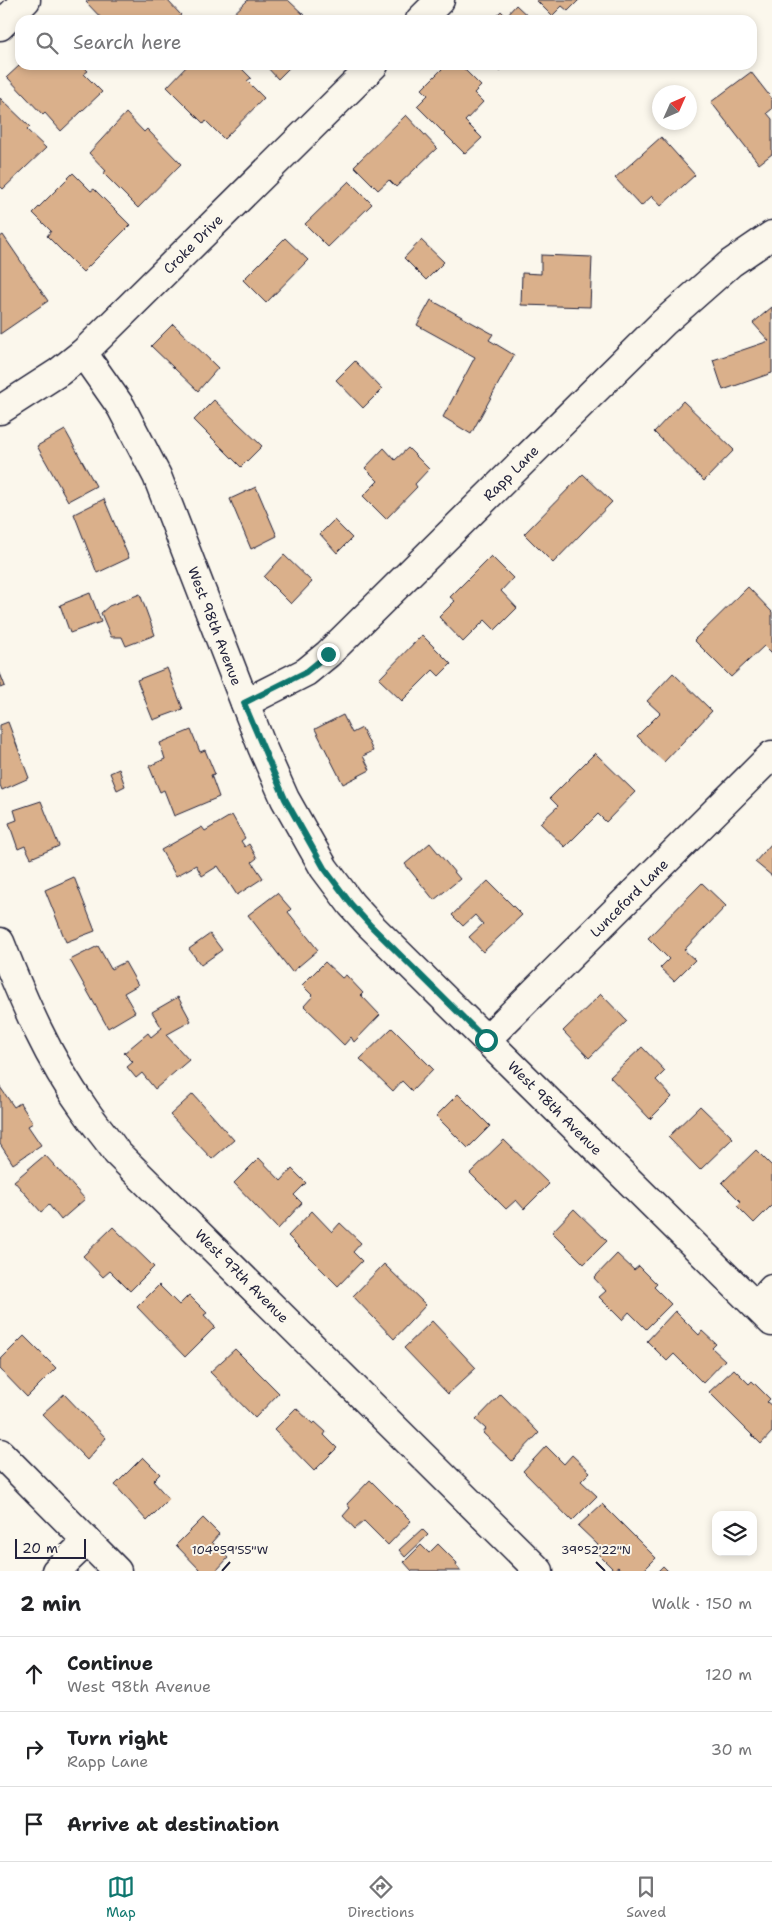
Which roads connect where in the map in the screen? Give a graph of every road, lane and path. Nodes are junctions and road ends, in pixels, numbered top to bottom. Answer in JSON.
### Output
{"nodes":[{"id":1,"x":26,"y":0,"type":"edge"},
{"id":2,"x":440,"y":0,"type":"edge"},
{"id":3,"x":425,"y":15,"type":"edge"},
{"id":4,"x":0,"y":26,"type":"edge"},
{"id":5,"x":369,"y":70,"type":"edge"},
{"id":6,"x":772,"y":235,"type":"edge"},
{"id":7,"x":83,"y":353,"type":"junction"},
{"id":8,"x":0,"y":410,"type":"edge"},
{"id":9,"x":244,"y":703,"type":"junction"},
{"id":10,"x":772,"y":755,"type":"edge"},
{"id":11,"x":0,"y":942,"type":"edge"},
{"id":12,"x":486,"y":1040,"type":"junction"},
{"id":13,"x":766,"y":1305,"type":"edge"},
{"id":14,"x":0,"y":1453,"type":"edge"},
{"id":15,"x":87,"y":1541,"type":"junction"},
{"id":16,"x":56,"y":1571,"type":"edge"},
{"id":17,"x":117,"y":1571,"type":"edge"},
{"id":18,"x":539,"y":1571,"type":"edge"}],
"edges":[{"from":1,"to":4,"type":"street"},
{"from":2,"to":3,"type":"street"},
{"from":5,"to":7,"type":"street","name":"Croke Drive"},
{"from":6,"to":9,"type":"street","name":"Rapp Lane"},
{"from":7,"to":8,"type":"street","name":"Croke Drive"},
{"from":7,"to":9,"type":"street","name":"West 98th Avenue"},
{"from":9,"to":12,"type":"street","name":"West 98th Avenue"},
{"from":10,"to":12,"type":"street","name":"Lunceford Lane"},
{"from":11,"to":18,"type":"street","name":"West 97th Avenue"},
{"from":12,"to":13,"type":"street","name":"West 98th Avenue"},
{"from":14,"to":15,"type":"street"},
{"from":15,"to":16,"type":"street"},
{"from":15,"to":17,"type":"street"}]}
